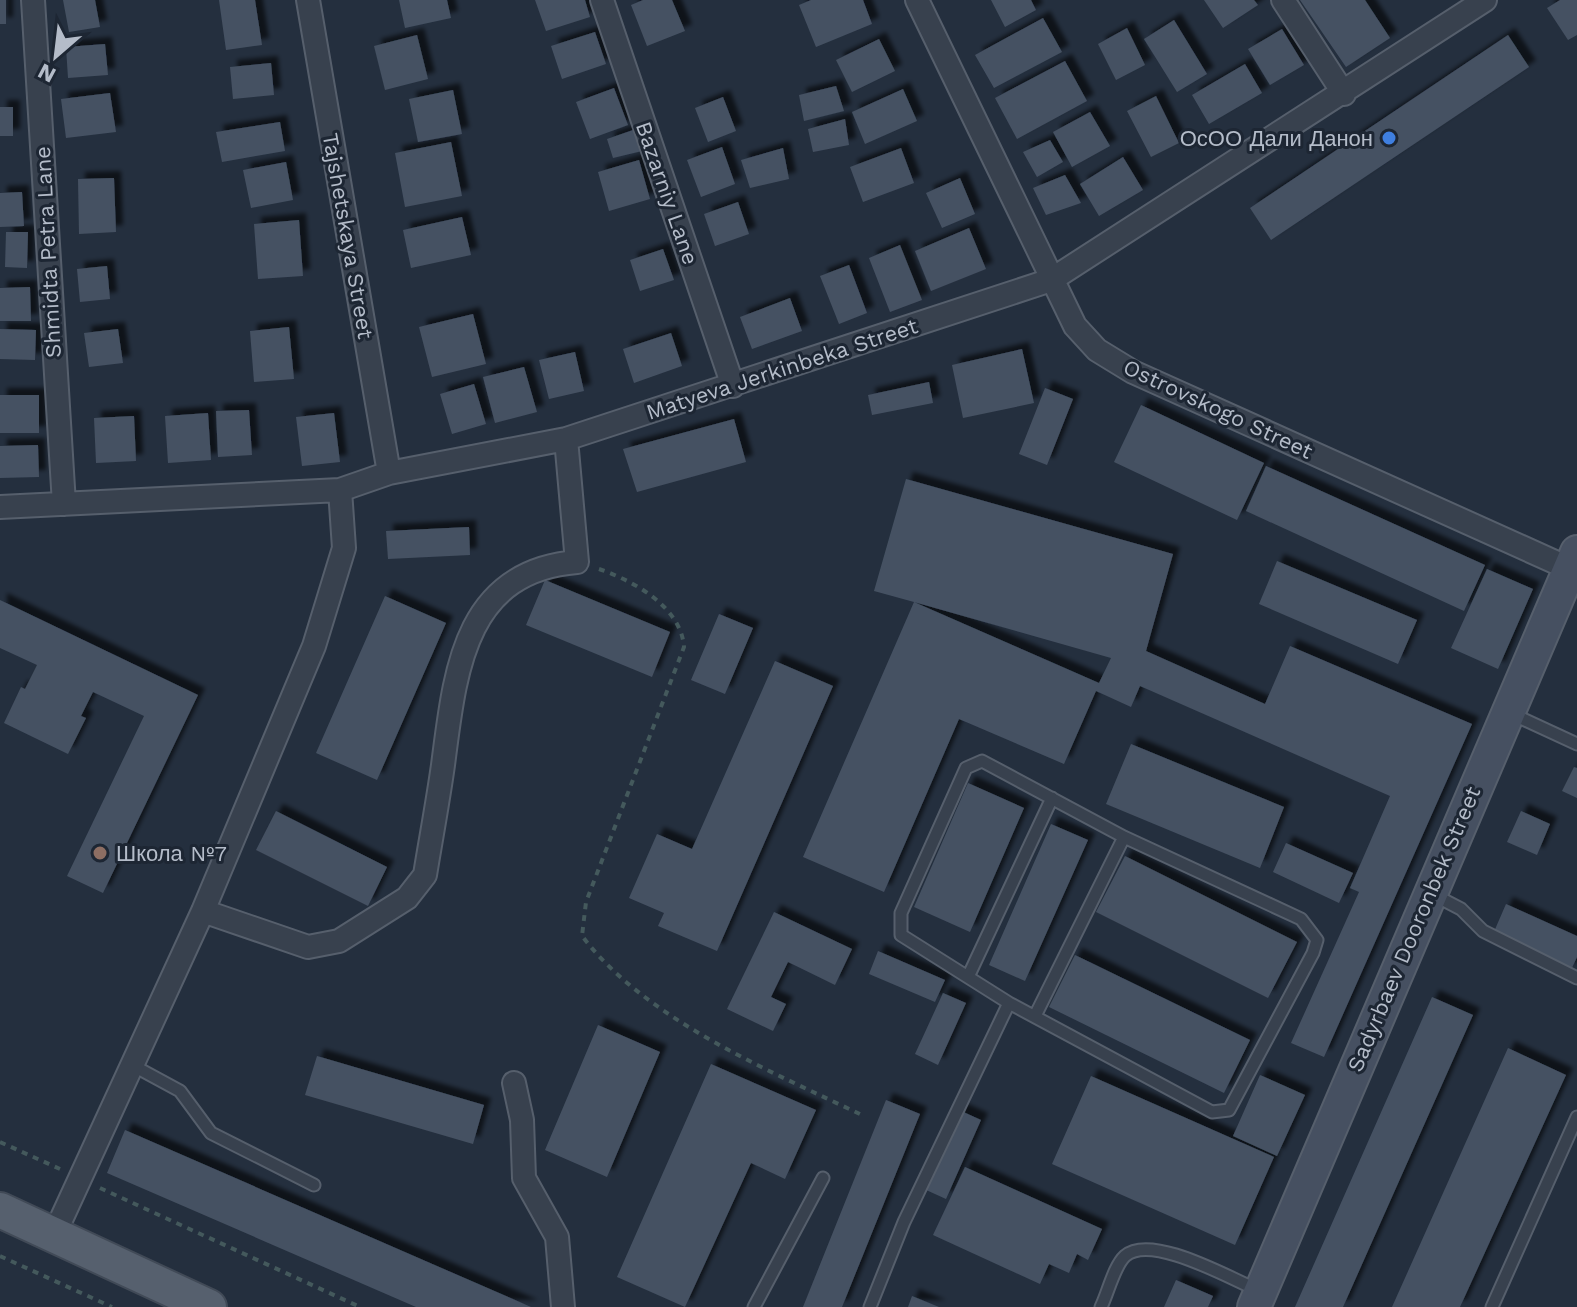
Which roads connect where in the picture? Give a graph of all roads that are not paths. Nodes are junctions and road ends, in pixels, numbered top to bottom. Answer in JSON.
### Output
{"nodes":[{"id":1,"x":33,"y":0,"type":"edge"},
{"id":2,"x":308,"y":0,"type":"edge"},
{"id":3,"x":602,"y":0,"type":"edge"},
{"id":4,"x":917,"y":0,"type":"edge"},
{"id":5,"x":1283,"y":0,"type":"edge"},
{"id":6,"x":1485,"y":0,"type":"edge"},
{"id":7,"x":1344,"y":94,"type":"junction"},
{"id":8,"x":1051,"y":280,"type":"junction"},
{"id":9,"x":733,"y":386,"type":"junction"},
{"id":10,"x":566,"y":439,"type":"junction"},
{"id":11,"x":389,"y":473,"type":"junction"},
{"id":12,"x":340,"y":490,"type":"junction"},
{"id":13,"x":64,"y":504,"type":"junction"},
{"id":14,"x":0,"y":507,"type":"edge"},
{"id":15,"x":1574,"y":564,"type":"edge"},
{"id":16,"x":1506,"y":711,"type":"junction"},
{"id":17,"x":1577,"y":744,"type":"edge"},
{"id":18,"x":1052,"y":798,"type":"junction"},
{"id":19,"x":1124,"y":837,"type":"junction"},
{"id":20,"x":1430,"y":893,"type":"junction"},
{"id":21,"x":203,"y":911,"type":"junction"},
{"id":22,"x":968,"y":977,"type":"junction"},
{"id":23,"x":1577,"y":978,"type":"edge"},
{"id":24,"x":1009,"y":1003,"type":"junction"},
{"id":25,"x":1035,"y":1016,"type":"junction"},
{"id":26,"x":132,"y":1065,"type":"junction"},
{"id":27,"x":514,"y":1083,"type":"dead end"},
{"id":28,"x":1577,"y":1117,"type":"edge"},
{"id":29,"x":823,"y":1178,"type":"dead end"},
{"id":30,"x":314,"y":1185,"type":"dead end"},
{"id":31,"x":0,"y":1210,"type":"edge"},
{"id":32,"x":54,"y":1235,"type":"junction"},
{"id":33,"x":1258,"y":1299,"type":"edge"},
{"id":34,"x":209,"y":1307,"type":"edge"},
{"id":35,"x":563,"y":1307,"type":"edge"},
{"id":36,"x":754,"y":1307,"type":"edge"},
{"id":37,"x":870,"y":1307,"type":"edge"},
{"id":38,"x":1101,"y":1307,"type":"edge"},
{"id":39,"x":1492,"y":1307,"type":"edge"}],
"edges":[{"from":1,"to":13,"type":"street","name":"Shmidta Petra Lane"},
{"from":2,"to":11,"type":"street","name":"Tajshetskaya Street"},
{"from":3,"to":9,"type":"street","name":"Bazarniy Lane"},
{"from":4,"to":8,"type":"street","name":"Ostrovskogo Street"},
{"from":5,"to":7,"type":"street"},
{"from":6,"to":7,"type":"street","name":"Matyeva Jerkinbeka Street"},
{"from":7,"to":8,"type":"street","name":"Matyeva Jerkinbeka Street"},
{"from":8,"to":9,"type":"street","name":"Matyeva Jerkinbeka Street"},
{"from":8,"to":15,"type":"street","name":"Ostrovskogo Street"},
{"from":9,"to":10,"type":"street","name":"Matyeva Jerkinbeka Street"},
{"from":10,"to":11,"type":"street","name":"Matyeva Jerkinbeka Street"},
{"from":10,"to":21,"type":"street"},
{"from":11,"to":12,"type":"street","name":"Matyeva Jerkinbeka Street"},
{"from":12,"to":13,"type":"street","name":"Matyeva Jerkinbeka Street"},
{"from":12,"to":21,"type":"street"},
{"from":13,"to":14,"type":"street","name":"Matyeva Jerkinbeka Street"},
{"from":15,"to":16,"type":"main road","name":"Sadyrbaev Dooronbek Street"},
{"from":16,"to":17,"type":"lane"},
{"from":16,"to":20,"type":"main road","name":"Sadyrbaev Dooronbek Street"},
{"from":18,"to":19,"type":"lane"},
{"from":18,"to":22,"type":"lane"},
{"from":18,"to":22,"type":"lane"},
{"from":19,"to":25,"type":"lane"},
{"from":19,"to":25,"type":"lane"},
{"from":20,"to":23,"type":"lane"},
{"from":20,"to":33,"type":"main road","name":"Sadyrbaev Dooronbek Street"},
{"from":21,"to":26,"type":"street"},
{"from":22,"to":24,"type":"lane"},
{"from":24,"to":25,"type":"lane"},
{"from":24,"to":37,"type":"lane"},
{"from":26,"to":30,"type":"lane"},
{"from":26,"to":32,"type":"street"},
{"from":27,"to":35,"type":"street"},
{"from":28,"to":39,"type":"lane"},
{"from":29,"to":36,"type":"lane"},
{"from":31,"to":32,"type":"main road"},
{"from":32,"to":34,"type":"main road"},
{"from":33,"to":38,"type":"lane"}]}
